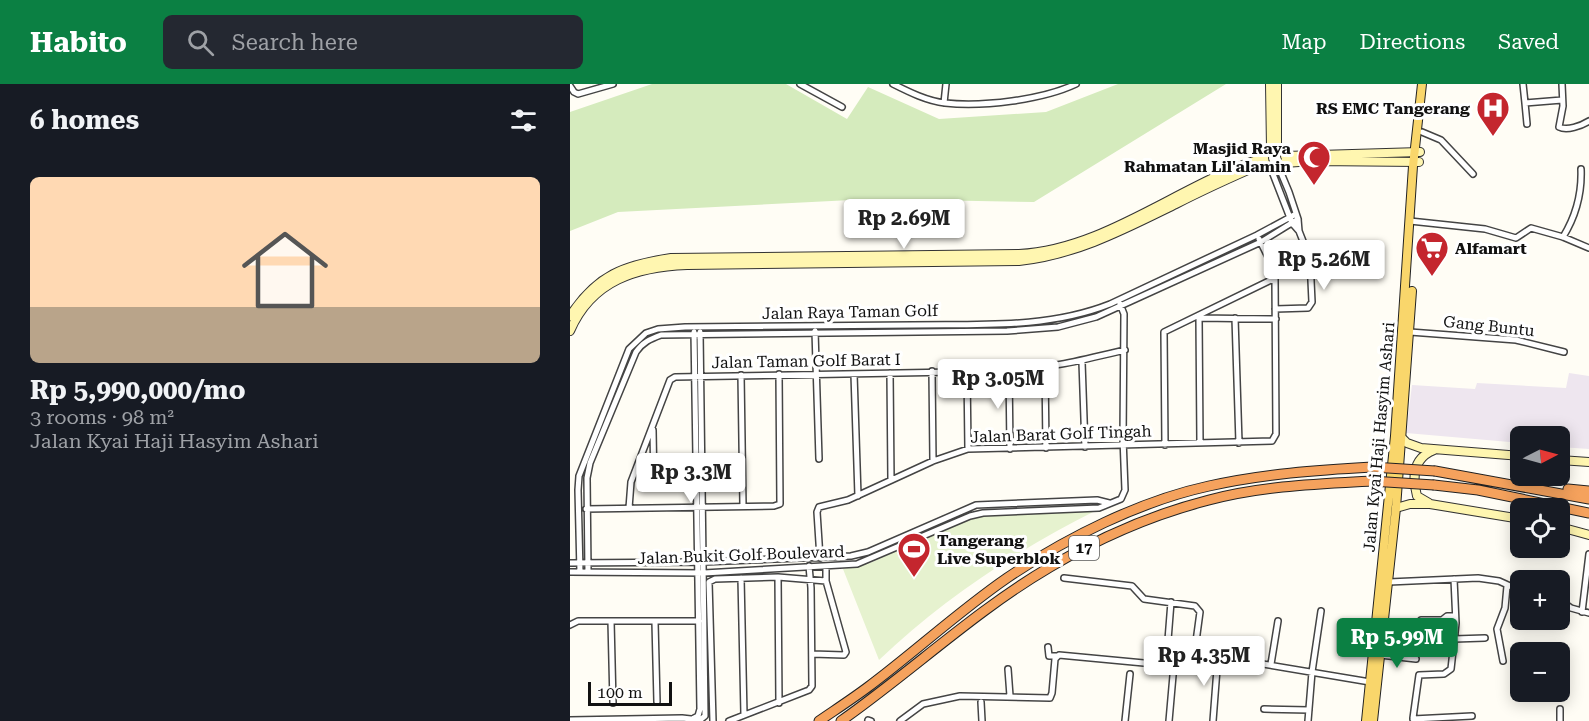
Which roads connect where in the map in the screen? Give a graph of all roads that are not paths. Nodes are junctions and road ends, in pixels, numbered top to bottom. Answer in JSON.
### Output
{"nodes":[{"id":1,"x":613,"y":84,"type":"edge"},
{"id":2,"x":893,"y":84,"type":"edge"},
{"id":3,"x":946,"y":84,"type":"edge"},
{"id":4,"x":1076,"y":84,"type":"edge"},
{"id":5,"x":1270,"y":84,"type":"edge"},
{"id":6,"x":1277,"y":84,"type":"edge"},
{"id":7,"x":1424,"y":84,"type":"edge"},
{"id":8,"x":1523,"y":84,"type":"edge"},
{"id":9,"x":1562,"y":84,"type":"edge"},
{"id":10,"x":804,"y":85,"type":"edge"},
{"id":11,"x":570,"y":86,"type":"edge"},
{"id":12,"x":1562,"y":100,"type":"junction"},
{"id":13,"x":944,"y":103,"type":"junction"},
{"id":14,"x":1525,"y":103,"type":"junction"},
{"id":15,"x":843,"y":107,"type":"dead end"},
{"id":16,"x":1589,"y":122,"type":"edge"},
{"id":17,"x":1527,"y":124,"type":"dead end"},
{"id":18,"x":1422,"y":132,"type":"junction"},
{"id":19,"x":1274,"y":147,"type":"junction"},
{"id":20,"x":1417,"y":157,"type":"junction"},
{"id":21,"x":1275,"y":163,"type":"junction"},
{"id":22,"x":1581,"y":170,"type":"dead end"},
{"id":23,"x":1473,"y":174,"type":"dead end"},
{"id":24,"x":1286,"y":184,"type":"junction"},
{"id":25,"x":1279,"y":187,"type":"junction"},
{"id":26,"x":1297,"y":217,"type":"junction"},
{"id":27,"x":1290,"y":220,"type":"junction"},
{"id":28,"x":1412,"y":221,"type":"junction"},
{"id":29,"x":1299,"y":231,"type":"junction"},
{"id":30,"x":1257,"y":235,"type":"junction"},
{"id":31,"x":1563,"y":237,"type":"junction"},
{"id":32,"x":1261,"y":242,"type":"junction"},
{"id":33,"x":1589,"y":248,"type":"edge"},
{"id":34,"x":687,"y":261,"type":"junction"},
{"id":35,"x":1275,"y":278,"type":"junction"},
{"id":36,"x":1118,"y":300,"type":"junction"},
{"id":37,"x":1121,"y":306,"type":"junction"},
{"id":38,"x":1275,"y":309,"type":"junction"},
{"id":39,"x":570,"y":316,"type":"edge"},
{"id":40,"x":1198,"y":316,"type":"junction"},
{"id":41,"x":1235,"y":318,"type":"junction"},
{"id":42,"x":1275,"y":319,"type":"junction"},
{"id":43,"x":1408,"y":327,"type":"junction"},
{"id":44,"x":697,"y":330,"type":"junction"},
{"id":45,"x":815,"y":330,"type":"junction"},
{"id":46,"x":570,"y":331,"type":"edge"},
{"id":47,"x":1125,"y":350,"type":"junction"},
{"id":48,"x":1564,"y":352,"type":"dead end"},
{"id":49,"x":1082,"y":362,"type":"junction"},
{"id":50,"x":1045,"y":368,"type":"junction"},
{"id":51,"x":932,"y":371,"type":"junction"},
{"id":52,"x":1009,"y":371,"type":"junction"},
{"id":53,"x":968,"y":372,"type":"junction"},
{"id":54,"x":890,"y":373,"type":"junction"},
{"id":55,"x":779,"y":374,"type":"junction"},
{"id":56,"x":817,"y":374,"type":"junction"},
{"id":57,"x":854,"y":374,"type":"junction"},
{"id":58,"x":741,"y":375,"type":"junction"},
{"id":59,"x":698,"y":376,"type":"junction"},
{"id":60,"x":652,"y":426,"type":"junction"},
{"id":61,"x":1402,"y":438,"type":"junction"},
{"id":62,"x":1239,"y":442,"type":"junction"},
{"id":63,"x":1200,"y":443,"type":"junction"},
{"id":64,"x":1165,"y":445,"type":"junction"},
{"id":65,"x":1123,"y":446,"type":"junction"},
{"id":66,"x":1085,"y":447,"type":"junction"},
{"id":67,"x":1046,"y":448,"type":"junction"},
{"id":68,"x":968,"y":449,"type":"junction"},
{"id":69,"x":1010,"y":449,"type":"junction"},
{"id":70,"x":1438,"y":449,"type":"junction"},
{"id":71,"x":1510,"y":455,"type":"edge"},
{"id":72,"x":819,"y":459,"type":"dead end"},
{"id":73,"x":933,"y":461,"type":"junction"},
{"id":74,"x":1570,"y":461,"type":"edge"},
{"id":75,"x":1589,"y":462,"type":"edge"},
{"id":76,"x":891,"y":480,"type":"junction"},
{"id":77,"x":1510,"y":483,"type":"edge"},
{"id":78,"x":1525,"y":486,"type":"edge"},
{"id":79,"x":1536,"y":486,"type":"edge"},
{"id":80,"x":654,"y":488,"type":"dead end"},
{"id":81,"x":1589,"y":491,"type":"edge"},
{"id":82,"x":858,"y":496,"type":"junction"},
{"id":83,"x":1511,"y":496,"type":"junction"},
{"id":84,"x":1518,"y":498,"type":"edge"},
{"id":85,"x":1589,"y":499,"type":"edge"},
{"id":86,"x":1109,"y":503,"type":"junction"},
{"id":87,"x":1430,"y":504,"type":"junction"},
{"id":88,"x":743,"y":506,"type":"junction"},
{"id":89,"x":700,"y":507,"type":"junction"},
{"id":90,"x":629,"y":508,"type":"junction"},
{"id":91,"x":1396,"y":508,"type":"junction"},
{"id":92,"x":586,"y":511,"type":"junction"},
{"id":93,"x":578,"y":513,"type":"junction"},
{"id":94,"x":1570,"y":513,"type":"edge"},
{"id":95,"x":1589,"y":513,"type":"edge"},
{"id":96,"x":1510,"y":517,"type":"edge"},
{"id":97,"x":1589,"y":518,"type":"edge"},
{"id":98,"x":579,"y":527,"type":"junction"},
{"id":99,"x":586,"y":527,"type":"junction"},
{"id":100,"x":1570,"y":530,"type":"edge"},
{"id":101,"x":1589,"y":535,"type":"edge"},
{"id":102,"x":1589,"y":554,"type":"edge"},
{"id":103,"x":808,"y":558,"type":"junction"},
{"id":104,"x":820,"y":558,"type":"junction"},
{"id":105,"x":580,"y":561,"type":"junction"},
{"id":106,"x":700,"y":562,"type":"junction"},
{"id":107,"x":570,"y":563,"type":"edge"},
{"id":108,"x":588,"y":563,"type":"junction"},
{"id":109,"x":826,"y":566,"type":"junction"},
{"id":110,"x":809,"y":567,"type":"junction"},
{"id":111,"x":570,"y":572,"type":"edge"},
{"id":112,"x":580,"y":572,"type":"junction"},
{"id":113,"x":588,"y":572,"type":"junction"},
{"id":114,"x":700,"y":573,"type":"junction"},
{"id":115,"x":778,"y":577,"type":"junction"},
{"id":116,"x":741,"y":578,"type":"junction"},
{"id":117,"x":1064,"y":578,"type":"dead end"},
{"id":118,"x":810,"y":579,"type":"junction"},
{"id":119,"x":1454,"y":579,"type":"junction"},
{"id":120,"x":826,"y":581,"type":"junction"},
{"id":121,"x":1389,"y":582,"type":"junction"},
{"id":122,"x":1507,"y":586,"type":"junction"},
{"id":123,"x":1510,"y":587,"type":"edge"},
{"id":124,"x":1171,"y":602,"type":"junction"},
{"id":125,"x":1570,"y":607,"type":"edge"},
{"id":126,"x":1321,"y":611,"type":"dead end"},
{"id":127,"x":1582,"y":612,"type":"junction"},
{"id":128,"x":1589,"y":613,"type":"edge"},
{"id":129,"x":1455,"y":616,"type":"junction"},
{"id":130,"x":611,"y":621,"type":"junction"},
{"id":131,"x":697,"y":621,"type":"junction"},
{"id":132,"x":704,"y":621,"type":"junction"},
{"id":133,"x":1278,"y":621,"type":"dead end"},
{"id":134,"x":655,"y":622,"type":"junction"},
{"id":135,"x":1383,"y":625,"type":"junction"},
{"id":136,"x":570,"y":626,"type":"edge"},
{"id":137,"x":1485,"y":638,"type":"dead end"},
{"id":138,"x":1454,"y":639,"type":"junction"},
{"id":139,"x":1048,"y":647,"type":"dead end"},
{"id":140,"x":1179,"y":648,"type":"junction"},
{"id":141,"x":1195,"y":649,"type":"junction"},
{"id":142,"x":812,"y":654,"type":"junction"},
{"id":143,"x":1380,"y":655,"type":"junction"},
{"id":144,"x":1057,"y":656,"type":"junction"},
{"id":145,"x":1218,"y":656,"type":"junction"},
{"id":146,"x":1416,"y":659,"type":"dead end"},
{"id":147,"x":1503,"y":661,"type":"dead end"},
{"id":148,"x":1174,"y":664,"type":"junction"},
{"id":149,"x":1271,"y":664,"type":"junction"},
{"id":150,"x":1008,"y":669,"type":"dead end"},
{"id":151,"x":1312,"y":672,"type":"junction"},
{"id":152,"x":1130,"y":674,"type":"dead end"},
{"id":153,"x":1370,"y":682,"type":"junction"},
{"id":154,"x":1010,"y":696,"type":"junction"},
{"id":155,"x":657,"y":702,"type":"dead end"},
{"id":156,"x":981,"y":702,"type":"dead end"},
{"id":157,"x":613,"y":703,"type":"dead end"},
{"id":158,"x":779,"y":703,"type":"junction"},
{"id":159,"x":1264,"y":709,"type":"dead end"},
{"id":160,"x":1560,"y":709,"type":"dead end"},
{"id":161,"x":1309,"y":710,"type":"junction"},
{"id":162,"x":744,"y":715,"type":"junction"},
{"id":163,"x":1472,"y":716,"type":"dead end"},
{"id":164,"x":694,"y":718,"type":"junction"},
{"id":165,"x":570,"y":720,"type":"edge"},
{"id":166,"x":618,"y":720,"type":"edge"},
{"id":167,"x":650,"y":720,"type":"edge"},
{"id":168,"x":682,"y":720,"type":"edge"},
{"id":169,"x":1413,"y":720,"type":"edge"},
{"id":170,"x":587,"y":721,"type":"edge"},
{"id":171,"x":712,"y":721,"type":"edge"},
{"id":172,"x":729,"y":721,"type":"edge"},
{"id":173,"x":819,"y":721,"type":"edge"},
{"id":174,"x":841,"y":721,"type":"edge"},
{"id":175,"x":900,"y":721,"type":"edge"},
{"id":176,"x":982,"y":721,"type":"edge"},
{"id":177,"x":1125,"y":721,"type":"edge"},
{"id":178,"x":1169,"y":721,"type":"edge"},
{"id":179,"x":1213,"y":721,"type":"edge"},
{"id":180,"x":1308,"y":721,"type":"edge"},
{"id":181,"x":1366,"y":721,"type":"edge"},
{"id":182,"x":1373,"y":721,"type":"edge"},
{"id":183,"x":1560,"y":721,"type":"edge"}],
"edges":[{"from":1,"to":11,"type":"street"},
{"from":2,"to":13,"type":"street"},
{"from":3,"to":13,"type":"street"},
{"from":4,"to":13,"type":"street"},
{"from":5,"to":19,"type":"street"},
{"from":6,"to":19,"type":"street"},
{"from":7,"to":18,"type":"main road","name":"Jalan Kyai Haji Hasyim Ashari"},
{"from":7,"to":20,"type":"main road","name":"Jalan Kyai Haji Hasyim Ashari"},
{"from":8,"to":14,"type":"street"},
{"from":9,"to":12,"type":"street"},
{"from":10,"to":15,"type":"street"},
{"from":12,"to":14,"type":"street"},
{"from":12,"to":16,"type":"street"},
{"from":14,"to":17,"type":"street"},
{"from":18,"to":20,"type":"main road","name":"Jalan Kyai Haji Hasyim Ashari"},
{"from":18,"to":23,"type":"street"},
{"from":19,"to":21,"type":"street"},
{"from":19,"to":21,"type":"street"},
{"from":20,"to":21,"type":"street"},
{"from":20,"to":28,"type":"main road","name":"Jalan Kyai Haji Hasyim Ashari"},
{"from":21,"to":24,"type":"street"},
{"from":21,"to":25,"type":"street"},
{"from":21,"to":34,"type":"street"},
{"from":22,"to":31,"type":"street"},
{"from":24,"to":25,"type":"street"},
{"from":24,"to":26,"type":"street"},
{"from":25,"to":27,"type":"street"},
{"from":26,"to":27,"type":"street","name":"Jalan Raya Taman Golf"},
{"from":26,"to":29,"type":"street"},
{"from":27,"to":29,"type":"street"},
{"from":27,"to":30,"type":"street","name":"Jalan Raya Taman Golf"},
{"from":27,"to":32,"type":"street","name":"Jalan Raya Taman Golf"},
{"from":28,"to":31,"type":"street"},
{"from":28,"to":43,"type":"main road","name":"Jalan Kyai Haji Hasyim Ashari"},
{"from":29,"to":38,"type":"street"},
{"from":30,"to":32,"type":"street"},
{"from":30,"to":36,"type":"street","name":"Jalan Raya Taman Golf"},
{"from":31,"to":33,"type":"street"},
{"from":32,"to":35,"type":"street"},
{"from":32,"to":37,"type":"street","name":"Jalan Raya Taman Golf"},
{"from":34,"to":39,"type":"street"},
{"from":34,"to":46,"type":"street"},
{"from":35,"to":38,"type":"street"},
{"from":35,"to":40,"type":"street"},
{"from":36,"to":37,"type":"street"},
{"from":36,"to":45,"type":"street","name":"Jalan Raya Taman Golf"},
{"from":37,"to":45,"type":"street","name":"Jalan Raya Taman Golf"},
{"from":37,"to":47,"type":"street"},
{"from":38,"to":42,"type":"street"},
{"from":40,"to":41,"type":"street"},
{"from":40,"to":63,"type":"street"},
{"from":40,"to":64,"type":"street"},
{"from":41,"to":42,"type":"street"},
{"from":41,"to":62,"type":"street"},
{"from":42,"to":62,"type":"street","name":"Jalan Barat Golf Tingah"},
{"from":43,"to":48,"type":"street","name":"Gang Buntu"},
{"from":43,"to":61,"type":"main road","name":"Jalan Kyai Haji Hasyim Ashari"},
{"from":43,"to":153,"type":"main road","name":"Jalan Kyai Haji Hasyim Ashari"},
{"from":44,"to":45,"type":"street","name":"Jalan Raya Taman Golf"},
{"from":44,"to":59,"type":"street"},
{"from":44,"to":92,"type":"street","name":"Jalan Raya Taman Golf"},
{"from":44,"to":93,"type":"street","name":"Jalan Raya Taman Golf"},
{"from":45,"to":56,"type":"street"},
{"from":47,"to":49,"type":"street","name":"Jalan Taman Golf Barat I"},
{"from":47,"to":65,"type":"street"},
{"from":49,"to":50,"type":"street","name":"Jalan Taman Golf Barat I"},
{"from":49,"to":66,"type":"street"},
{"from":50,"to":52,"type":"street","name":"Jalan Taman Golf Barat I"},
{"from":50,"to":67,"type":"street"},
{"from":51,"to":53,"type":"street","name":"Jalan Taman Golf Barat I"},
{"from":51,"to":54,"type":"street","name":"Jalan Taman Golf Barat I"},
{"from":51,"to":73,"type":"street"},
{"from":52,"to":53,"type":"street","name":"Jalan Taman Golf Barat I"},
{"from":52,"to":69,"type":"street"},
{"from":53,"to":68,"type":"street"},
{"from":54,"to":57,"type":"street","name":"Jalan Taman Golf Barat I"},
{"from":54,"to":76,"type":"street"},
{"from":55,"to":56,"type":"street","name":"Jalan Taman Golf Barat I"},
{"from":55,"to":58,"type":"street","name":"Jalan Taman Golf Barat I"},
{"from":55,"to":88,"type":"street"},
{"from":56,"to":57,"type":"street","name":"Jalan Taman Golf Barat I"},
{"from":56,"to":72,"type":"street"},
{"from":57,"to":82,"type":"street"},
{"from":58,"to":59,"type":"street","name":"Jalan Taman Golf Barat I"},
{"from":58,"to":88,"type":"street"},
{"from":59,"to":60,"type":"street","name":"Jalan Taman Golf Barat I"},
{"from":59,"to":89,"type":"street"},
{"from":60,"to":80,"type":"street"},
{"from":60,"to":90,"type":"street"},
{"from":61,"to":70,"type":"street"},
{"from":61,"to":91,"type":"main road","name":"Jalan Kyai Haji Hasyim Ashari"},
{"from":62,"to":63,"type":"street","name":"Jalan Barat Golf Tingah"},
{"from":63,"to":64,"type":"street","name":"Jalan Barat Golf Tingah"},
{"from":64,"to":65,"type":"street","name":"Jalan Barat Golf Tingah"},
{"from":65,"to":66,"type":"street","name":"Jalan Barat Golf Tingah"},
{"from":65,"to":86,"type":"street"},
{"from":66,"to":67,"type":"street","name":"Jalan Barat Golf Tingah"},
{"from":67,"to":69,"type":"street","name":"Jalan Barat Golf Tingah"},
{"from":68,"to":69,"type":"street","name":"Jalan Barat Golf Tingah"},
{"from":68,"to":73,"type":"street","name":"Jalan Barat Golf Tingah"},
{"from":70,"to":71,"type":"street"},
{"from":70,"to":87,"type":"street"},
{"from":73,"to":76,"type":"street","name":"Jalan Barat Golf Tingah"},
{"from":74,"to":75,"type":"street"},
{"from":76,"to":82,"type":"street","name":"Jalan Barat Golf Tingah"},
{"from":77,"to":173,"type":"highway","number":"17","bridge":true},
{"from":78,"to":85,"type":"highway","number":"17"},
{"from":79,"to":81,"type":"highway"},
{"from":82,"to":104,"type":"street","name":"Jalan Barat Golf Tingah"},
{"from":83,"to":84,"type":"highway"},
{"from":83,"to":95,"type":"highway","number":"17"},
{"from":83,"to":174,"type":"highway","number":"17","bridge":true},
{"from":86,"to":104,"type":"street","name":"Jalan Bukit Golf Boulevard"},
{"from":86,"to":109,"type":"street","name":"Jalan Bukit Golf Boulevard"},
{"from":87,"to":91,"type":"street"},
{"from":87,"to":96,"type":"street"},
{"from":88,"to":89,"type":"street"},
{"from":89,"to":90,"type":"street"},
{"from":89,"to":106,"type":"street"},
{"from":90,"to":92,"type":"street"},
{"from":91,"to":121,"type":"main road","name":"Jalan Kyai Haji Hasyim Ashari"},
{"from":92,"to":93,"type":"street"},
{"from":92,"to":99,"type":"street","name":"Jalan Raya Taman Golf"},
{"from":93,"to":98,"type":"street","name":"Jalan Raya Taman Golf"},
{"from":94,"to":97,"type":"highway"},
{"from":98,"to":99,"type":"street"},
{"from":98,"to":105,"type":"street","name":"Jalan Raya Taman Golf"},
{"from":99,"to":108,"type":"street","name":"Jalan Raya Taman Golf"},
{"from":100,"to":101,"type":"street"},
{"from":102,"to":127,"type":"street"},
{"from":103,"to":104,"type":"street","name":"Jalan Bukit Golf Boulevard"},
{"from":103,"to":106,"type":"street","name":"Jalan Bukit Golf Boulevard"},
{"from":103,"to":110,"type":"street"},
{"from":105,"to":107,"type":"street","name":"Jalan Bukit Golf Boulevard"},
{"from":105,"to":108,"type":"street","name":"Jalan Bukit Golf Boulevard"},
{"from":105,"to":112,"type":"street","name":"Jalan Raya Taman Golf"},
{"from":106,"to":108,"type":"street","name":"Jalan Bukit Golf Boulevard"},
{"from":106,"to":114,"type":"street"},
{"from":108,"to":113,"type":"street","name":"Jalan Raya Taman Golf"},
{"from":109,"to":110,"type":"street","name":"Jalan Bukit Golf Boulevard"},
{"from":109,"to":120,"type":"street"},
{"from":110,"to":114,"type":"street","name":"Jalan Bukit Golf Boulevard"},
{"from":110,"to":118,"type":"street"},
{"from":111,"to":112,"type":"street","name":"Jalan Bukit Golf Boulevard"},
{"from":112,"to":113,"type":"street","name":"Jalan Bukit Golf Boulevard"},
{"from":113,"to":114,"type":"street","name":"Jalan Bukit Golf Boulevard"},
{"from":114,"to":131,"type":"street"},
{"from":114,"to":132,"type":"street"},
{"from":115,"to":116,"type":"street"},
{"from":115,"to":118,"type":"street"},
{"from":115,"to":158,"type":"street"},
{"from":116,"to":162,"type":"street"},
{"from":116,"to":171,"type":"street"},
{"from":117,"to":124,"type":"street"},
{"from":118,"to":120,"type":"street"},
{"from":118,"to":142,"type":"street"},
{"from":119,"to":121,"type":"street"},
{"from":119,"to":122,"type":"street"},
{"from":119,"to":129,"type":"street"},
{"from":120,"to":142,"type":"street"},
{"from":121,"to":135,"type":"main road","name":"Jalan Kyai Haji Hasyim Ashari"},
{"from":122,"to":123,"type":"street"},
{"from":122,"to":147,"type":"street"},
{"from":124,"to":140,"type":"street"},
{"from":124,"to":141,"type":"street"},
{"from":125,"to":127,"type":"street"},
{"from":126,"to":151,"type":"street"},
{"from":127,"to":128,"type":"street"},
{"from":129,"to":135,"type":"street"},
{"from":129,"to":138,"type":"street"},
{"from":130,"to":134,"type":"street"},
{"from":130,"to":136,"type":"street"},
{"from":130,"to":157,"type":"street"},
{"from":131,"to":132,"type":"street"},
{"from":131,"to":134,"type":"street"},
{"from":131,"to":164,"type":"street"},
{"from":132,"to":164,"type":"street"},
{"from":133,"to":149,"type":"street"},
{"from":134,"to":155,"type":"street"},
{"from":135,"to":143,"type":"main road","name":"Jalan Kyai Haji Hasyim Ashari"},
{"from":137,"to":138,"type":"street"},
{"from":138,"to":169,"type":"street"},
{"from":139,"to":144,"type":"street"},
{"from":140,"to":141,"type":"street"},
{"from":140,"to":148,"type":"street"},
{"from":141,"to":145,"type":"street"},
{"from":142,"to":158,"type":"street"},
{"from":143,"to":146,"type":"street"},
{"from":143,"to":182,"type":"main road","name":"Jalan Kyai Haji Hasyim Ashari"},
{"from":144,"to":148,"type":"street"},
{"from":144,"to":154,"type":"street"},
{"from":145,"to":149,"type":"street"},
{"from":145,"to":179,"type":"street"},
{"from":148,"to":178,"type":"street"},
{"from":149,"to":151,"type":"street"},
{"from":150,"to":154,"type":"street"},
{"from":151,"to":153,"type":"street"},
{"from":151,"to":161,"type":"street"},
{"from":152,"to":177,"type":"street"},
{"from":153,"to":181,"type":"main road","name":"Jalan Kyai Haji Hasyim Ashari"},
{"from":154,"to":175,"type":"street"},
{"from":156,"to":176,"type":"street"},
{"from":158,"to":162,"type":"street"},
{"from":159,"to":161,"type":"street"},
{"from":160,"to":183,"type":"street"},
{"from":161,"to":180,"type":"street"},
{"from":162,"to":172,"type":"street"},
{"from":163,"to":169,"type":"street"},
{"from":164,"to":168,"type":"street"},
{"from":165,"to":170,"type":"street"},
{"from":166,"to":167,"type":"street"},
{"from":166,"to":170,"type":"street"},
{"from":167,"to":168,"type":"street"}]}
